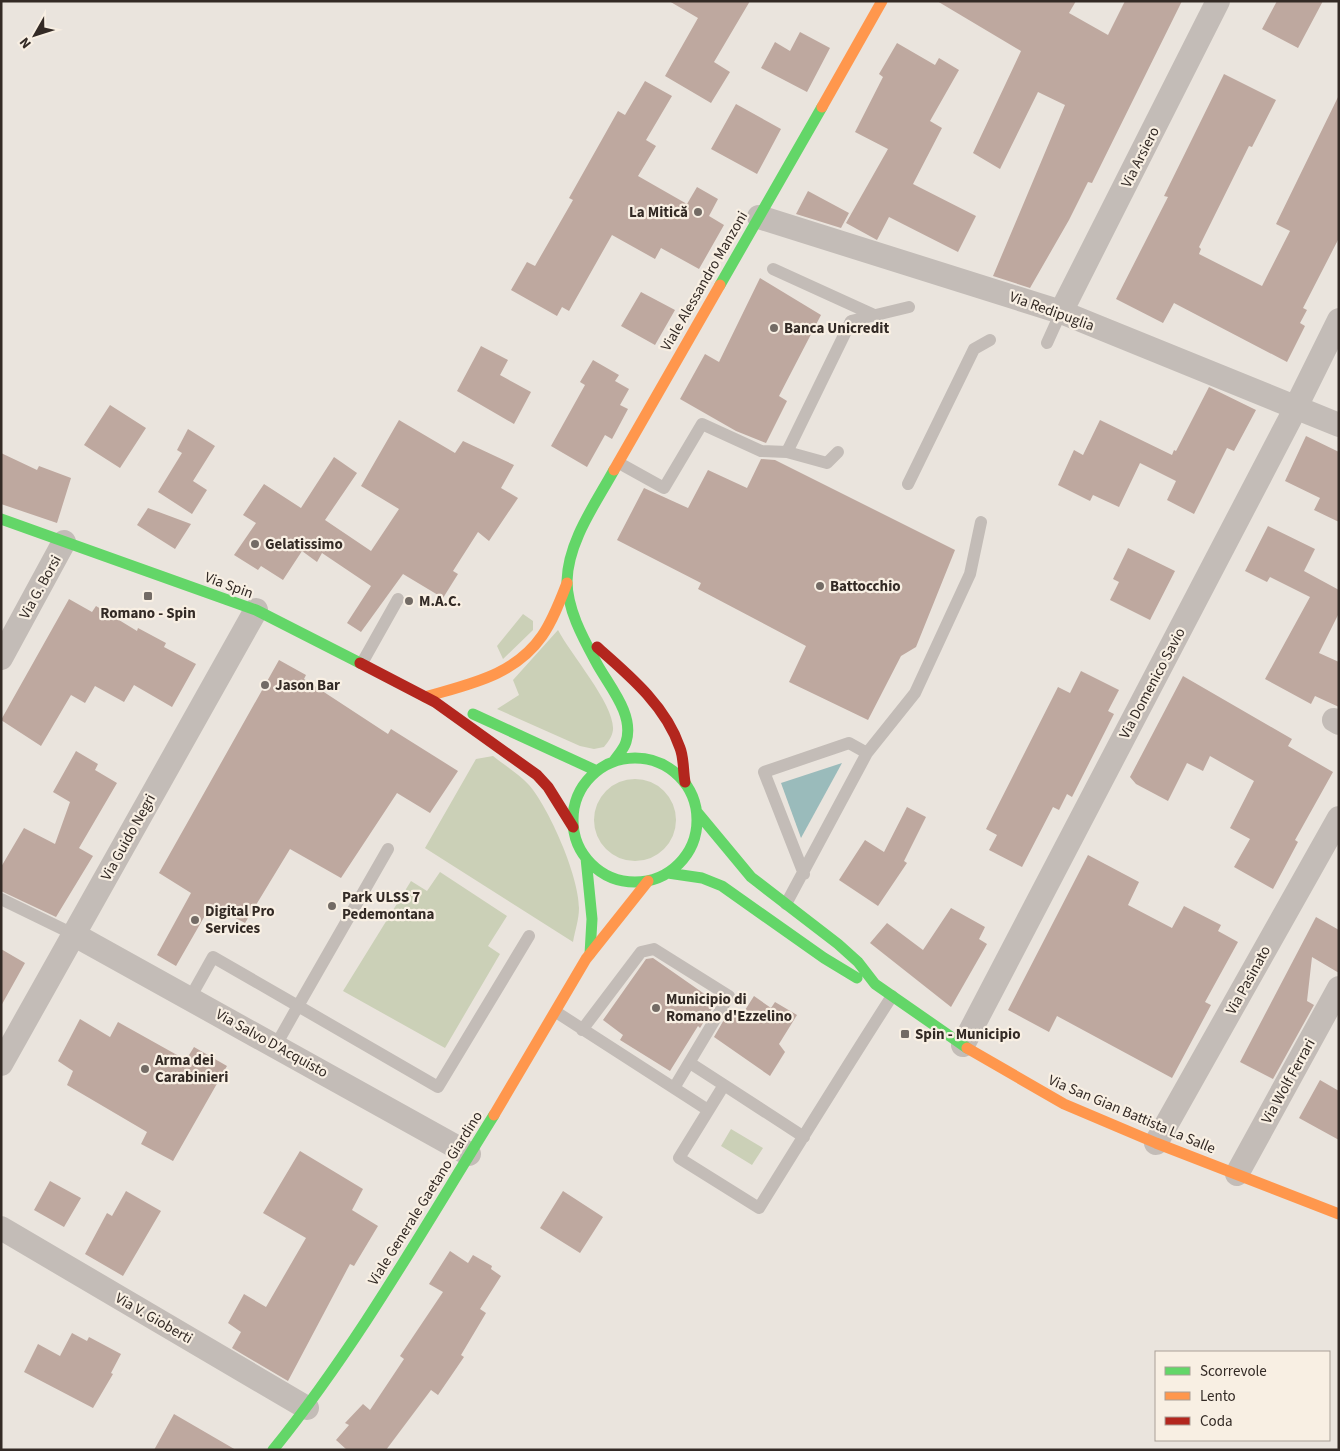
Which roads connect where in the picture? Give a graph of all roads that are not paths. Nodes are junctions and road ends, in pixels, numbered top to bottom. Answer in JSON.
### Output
{"nodes":[{"id":1,"x":882,"y":1,"type":"edge"},
{"id":2,"x":1218,"y":1,"type":"edge"},
{"id":3,"x":759,"y":217,"type":"junction"},
{"id":4,"x":773,"y":268,"type":"dead end"},
{"id":5,"x":909,"y":307,"type":"dead end"},
{"id":6,"x":1061,"y":312,"type":"junction"},
{"id":7,"x":874,"y":315,"type":"junction"},
{"id":8,"x":1339,"y":320,"type":"edge"},
{"id":9,"x":990,"y":340,"type":"dead end"},
{"id":10,"x":1047,"y":343,"type":"dead end"},
{"id":11,"x":1296,"y":407,"type":"junction"},
{"id":12,"x":1339,"y":425,"type":"edge"},
{"id":13,"x":787,"y":452,"type":"junction"},
{"id":14,"x":838,"y":452,"type":"dead end"},
{"id":15,"x":619,"y":463,"type":"junction"},
{"id":16,"x":908,"y":484,"type":"dead end"},
{"id":17,"x":1,"y":519,"type":"edge"},
{"id":18,"x":981,"y":522,"type":"dead end"},
{"id":19,"x":64,"y":542,"type":"junction"},
{"id":20,"x":567,"y":583,"type":"junction"},
{"id":21,"x":398,"y":599,"type":"dead end"},
{"id":22,"x":256,"y":610,"type":"junction"},
{"id":23,"x":584,"y":636,"type":"junction"},
{"id":24,"x":1,"y":658,"type":"edge"},
{"id":25,"x":362,"y":663,"type":"junction"},
{"id":26,"x":430,"y":700,"type":"junction"},
{"id":27,"x":867,"y":753,"type":"junction"},
{"id":28,"x":614,"y":761,"type":"junction"},
{"id":29,"x":597,"y":770,"type":"junction"},
{"id":30,"x":685,"y":782,"type":"junction"},
{"id":31,"x":697,"y":812,"type":"junction"},
{"id":32,"x":1339,"y":818,"type":"edge"},
{"id":33,"x":573,"y":827,"type":"junction"},
{"id":34,"x":388,"y":849,"type":"dead end"},
{"id":35,"x":586,"y":858,"type":"junction"},
{"id":36,"x":668,"y":873,"type":"junction"},
{"id":37,"x":804,"y":874,"type":"junction"},
{"id":38,"x":648,"y":881,"type":"junction"},
{"id":39,"x":1,"y":899,"type":"edge"},
{"id":40,"x":786,"y":904,"type":"junction"},
{"id":41,"x":73,"y":934,"type":"junction"},
{"id":42,"x":529,"y":936,"type":"dead end"},
{"id":43,"x":590,"y":954,"type":"junction"},
{"id":44,"x":875,"y":984,"type":"junction"},
{"id":45,"x":1339,"y":988,"type":"edge"},
{"id":46,"x":892,"y":996,"type":"junction"},
{"id":47,"x":190,"y":998,"type":"junction"},
{"id":48,"x":298,"y":1006,"type":"junction"},
{"id":49,"x":556,"y":1012,"type":"junction"},
{"id":50,"x":582,"y":1030,"type":"junction"},
{"id":51,"x":276,"y":1045,"type":"junction"},
{"id":52,"x":962,"y":1045,"type":"junction"},
{"id":53,"x":690,"y":1062,"type":"junction"},
{"id":54,"x":1,"y":1064,"type":"edge"},
{"id":55,"x":724,"y":1085,"type":"junction"},
{"id":56,"x":674,"y":1088,"type":"junction"},
{"id":57,"x":708,"y":1110,"type":"junction"},
{"id":58,"x":804,"y":1137,"type":"junction"},
{"id":59,"x":1156,"y":1143,"type":"junction"},
{"id":60,"x":469,"y":1154,"type":"junction"},
{"id":61,"x":1237,"y":1174,"type":"junction"},
{"id":62,"x":1339,"y":1214,"type":"edge"},
{"id":63,"x":1,"y":1228,"type":"edge"},
{"id":64,"x":307,"y":1408,"type":"junction"},
{"id":65,"x":273,"y":1450,"type":"edge"}],
"edges":[{"from":1,"to":3,"type":"main road","name":"Viale Alessandro Manzoni"},
{"from":2,"to":6,"type":"street","name":"Via Arsiero"},
{"from":3,"to":6,"type":"street","name":"Via Redipuglia"},
{"from":3,"to":15,"type":"main road","name":"Viale Alessandro Manzoni"},
{"from":4,"to":7,"type":"lane"},
{"from":5,"to":7,"type":"lane"},
{"from":6,"to":10,"type":"lane"},
{"from":6,"to":11,"type":"street","name":"Via Redipuglia"},
{"from":7,"to":13,"type":"lane"},
{"from":8,"to":11,"type":"street","name":"Via Domenico Savio"},
{"from":9,"to":16,"type":"lane"},
{"from":11,"to":12,"type":"street","name":"Via Redipuglia"},
{"from":11,"to":52,"type":"street","name":"Via Domenico Savio"},
{"from":13,"to":14,"type":"lane"},
{"from":13,"to":15,"type":"lane"},
{"from":15,"to":20,"type":"main road","name":"Viale Alessandro Manzoni"},
{"from":17,"to":19,"type":"main road","name":"Via Spin"},
{"from":18,"to":27,"type":"lane"},
{"from":19,"to":22,"type":"main road","name":"Via Spin"},
{"from":19,"to":24,"type":"street","name":"Via G. Borsi"},
{"from":20,"to":23,"type":"main road","name":"Viale Alessandro Manzoni"},
{"from":20,"to":26,"type":"main road","name":"Viale Alessandro Manzoni"},
{"from":21,"to":25,"type":"lane"},
{"from":22,"to":25,"type":"main road","name":"Via Spin"},
{"from":22,"to":41,"type":"street","name":"Via Guido Negri"},
{"from":23,"to":28,"type":"main road","name":"Viale Alessandro Manzoni"},
{"from":23,"to":30,"type":"main road","name":"Viale Alessandro Manzoni"},
{"from":25,"to":26,"type":"main road","name":"Via Spin"},
{"from":26,"to":29,"type":"main road","name":"Via Spin"},
{"from":26,"to":33,"type":"main road","name":"Via Spin"},
{"from":27,"to":37,"type":"lane"},
{"from":27,"to":37,"type":"lane"},
{"from":28,"to":29,"type":"main road","name":"Via Spin"},
{"from":28,"to":30,"type":"main road","name":"Via Spin"},
{"from":29,"to":33,"type":"main road","name":"Via Spin"},
{"from":30,"to":31,"type":"main road","name":"Via Spin"},
{"from":31,"to":36,"type":"main road","name":"Via Spin"},
{"from":31,"to":40,"type":"main road","name":"Via San Gian Battista La Salle"},
{"from":32,"to":59,"type":"street","name":"Via Pasinato"},
{"from":33,"to":35,"type":"main road","name":"Via Spin"},
{"from":34,"to":48,"type":"lane"},
{"from":35,"to":38,"type":"main road","name":"Via Spin"},
{"from":35,"to":43,"type":"main road","name":"Viale Generale Gaetano Giardino"},
{"from":36,"to":38,"type":"main road","name":"Via Spin"},
{"from":36,"to":44,"type":"main road","name":"Via San Gian Battista La Salle"},
{"from":37,"to":40,"type":"lane"},
{"from":38,"to":43,"type":"main road","name":"Viale Generale Gaetano Giardino"},
{"from":39,"to":41,"type":"lane"},
{"from":40,"to":44,"type":"main road","name":"Via San Gian Battista La Salle"},
{"from":41,"to":47,"type":"street","name":"Via Salvo D'Acquisto"},
{"from":41,"to":54,"type":"street","name":"Via Guido Negri"},
{"from":42,"to":48,"type":"lane"},
{"from":43,"to":49,"type":"main road","name":"Viale Generale Gaetano Giardino"},
{"from":44,"to":46,"type":"main road","name":"Via San Gian Battista La Salle"},
{"from":45,"to":61,"type":"street","name":"Via Wolf Ferrari"},
{"from":46,"to":52,"type":"main road","name":"Via San Gian Battista La Salle"},
{"from":46,"to":58,"type":"lane"},
{"from":47,"to":48,"type":"lane"},
{"from":47,"to":51,"type":"street","name":"Via Salvo D'Acquisto"},
{"from":48,"to":51,"type":"lane"},
{"from":49,"to":50,"type":"lane"},
{"from":49,"to":60,"type":"main road","name":"Viale Generale Gaetano Giardino"},
{"from":50,"to":53,"type":"lane"},
{"from":50,"to":56,"type":"lane"},
{"from":51,"to":60,"type":"street","name":"Via Salvo D'Acquisto"},
{"from":52,"to":59,"type":"main road","name":"Via San Gian Battista La Salle"},
{"from":53,"to":55,"type":"lane"},
{"from":53,"to":56,"type":"lane"},
{"from":55,"to":57,"type":"lane"},
{"from":55,"to":58,"type":"lane"},
{"from":56,"to":57,"type":"lane"},
{"from":57,"to":58,"type":"lane"},
{"from":59,"to":61,"type":"main road","name":"Via San Gian Battista La Salle"},
{"from":60,"to":64,"type":"main road","name":"Viale Generale Gaetano Giardino"},
{"from":61,"to":62,"type":"main road","name":"Via San Gian Battista La Salle"},
{"from":63,"to":64,"type":"street","name":"Via V. Gioberti"},
{"from":64,"to":65,"type":"main road","name":"Viale Generale Gaetano Giardino"}]}
